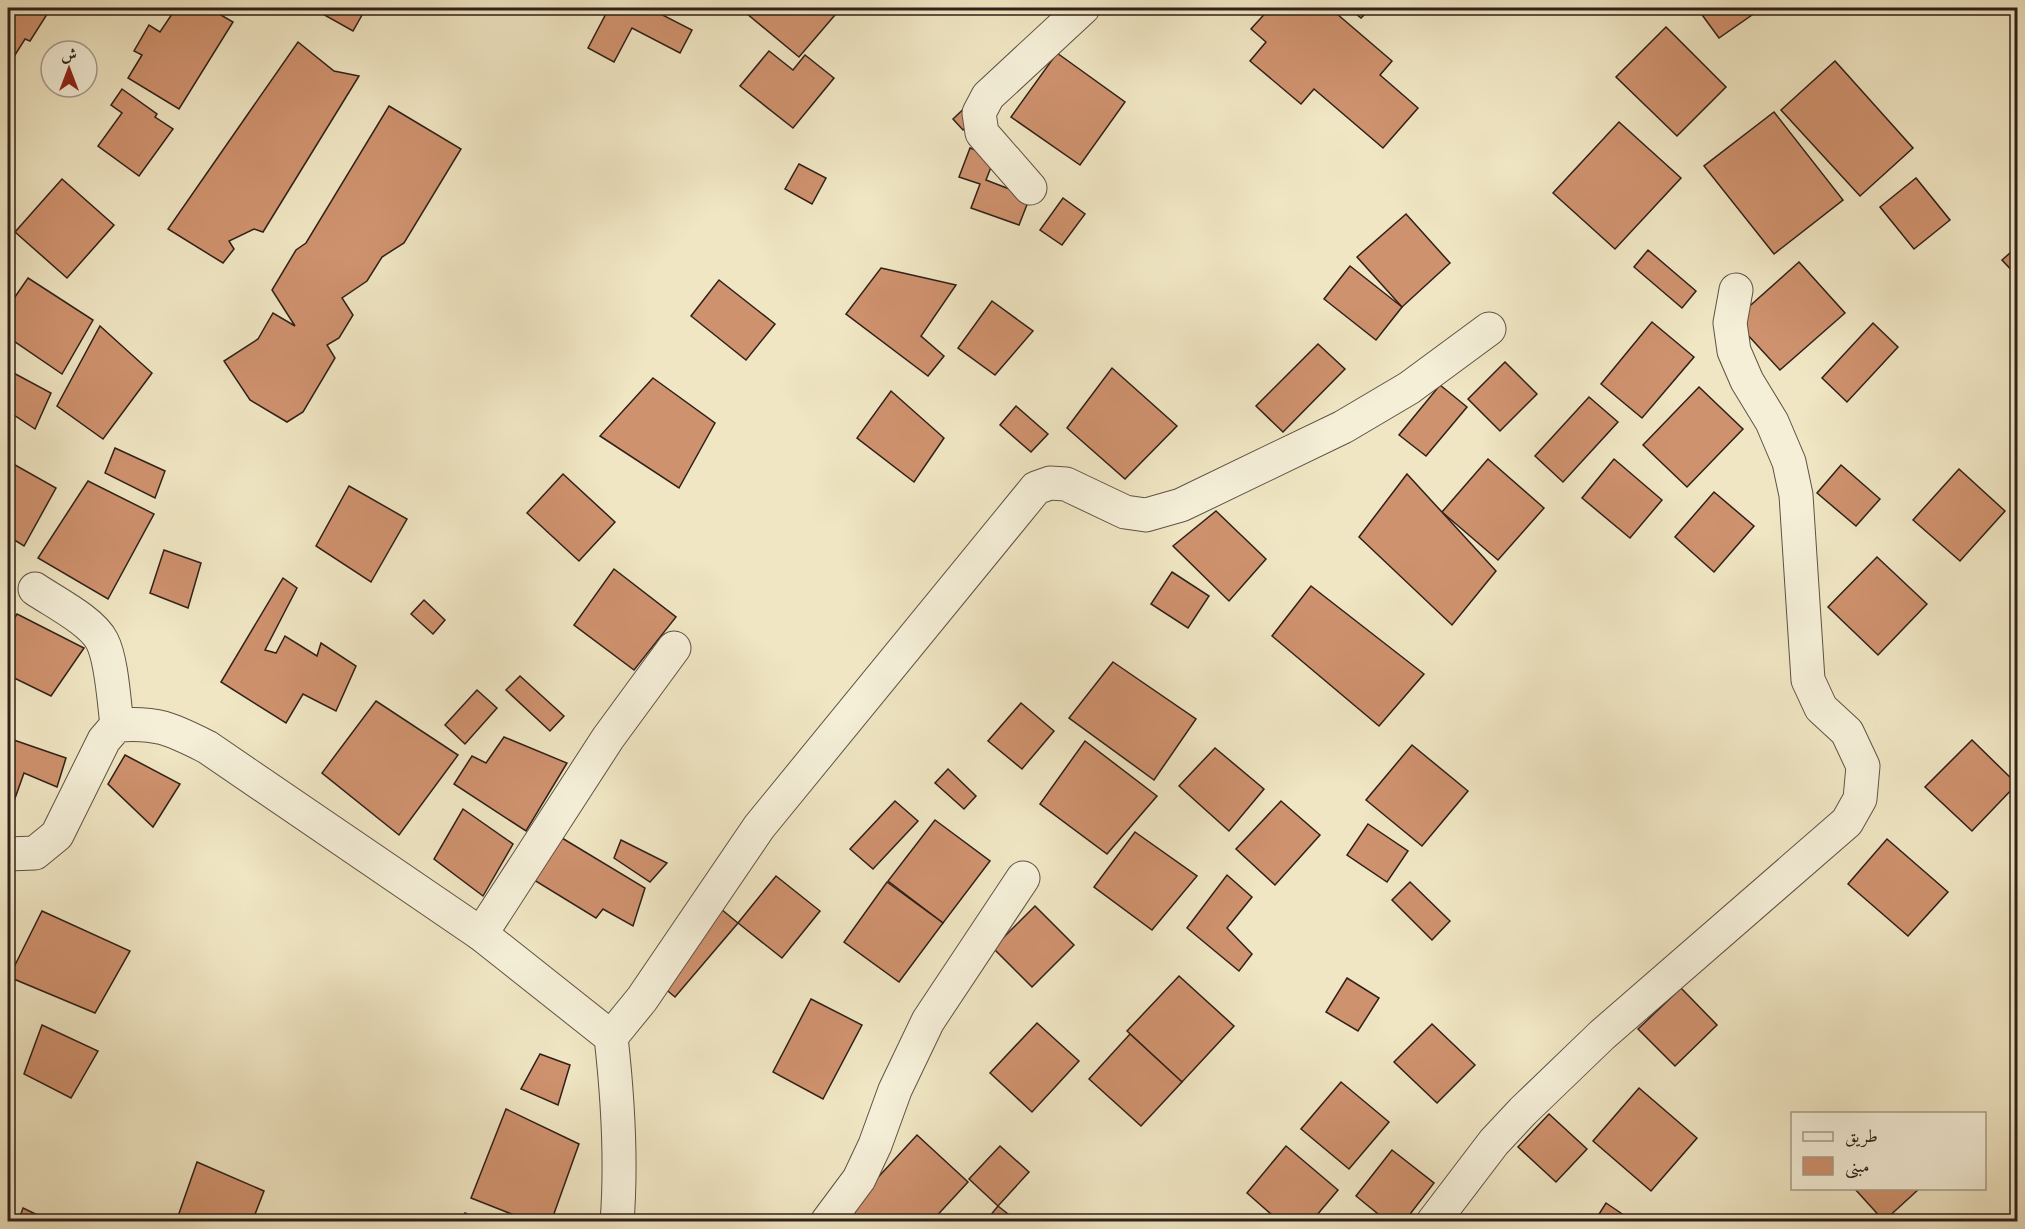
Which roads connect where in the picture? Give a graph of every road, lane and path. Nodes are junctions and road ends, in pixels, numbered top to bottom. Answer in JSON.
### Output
{"nodes":[{"id":1,"x":1083,"y":8,"type":"edge"},
{"id":2,"x":1030,"y":188,"type":"dead end"},
{"id":3,"x":1736,"y":290,"type":"dead end"},
{"id":4,"x":1489,"y":330,"type":"dead end"},
{"id":5,"x":35,"y":589,"type":"dead end"},
{"id":6,"x":674,"y":648,"type":"dead end"},
{"id":7,"x":117,"y":725,"type":"junction"},
{"id":8,"x":8,"y":854,"type":"edge"},
{"id":9,"x":1023,"y":878,"type":"dead end"},
{"id":10,"x":481,"y":934,"type":"junction"},
{"id":11,"x":611,"y":1037,"type":"junction"},
{"id":12,"x":617,"y":1221,"type":"edge"},
{"id":13,"x":827,"y":1221,"type":"edge"},
{"id":14,"x":1433,"y":1221,"type":"edge"}],
"edges":[{"from":1,"to":2,"type":"street"},
{"from":3,"to":14,"type":"street"},
{"from":4,"to":11,"type":"street"},
{"from":5,"to":7,"type":"street"},
{"from":6,"to":10,"type":"street"},
{"from":7,"to":8,"type":"street"},
{"from":7,"to":10,"type":"street"},
{"from":9,"to":13,"type":"street"},
{"from":10,"to":11,"type":"street"},
{"from":11,"to":12,"type":"street"}]}
